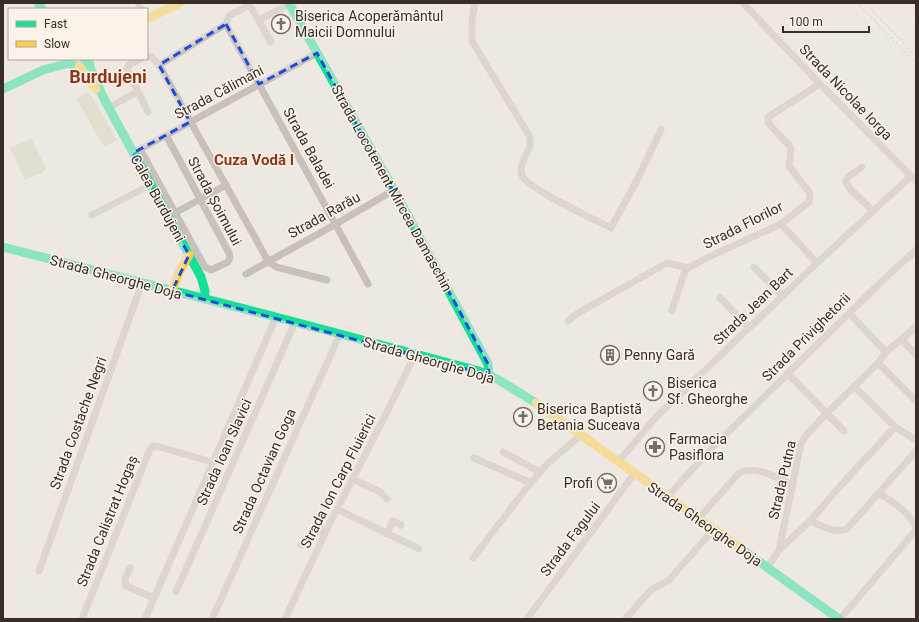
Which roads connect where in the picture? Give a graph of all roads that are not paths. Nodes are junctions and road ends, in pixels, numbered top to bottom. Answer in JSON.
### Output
{"nodes":[{"id":1,"x":180,"y":3,"type":"edge"},
{"id":2,"x":290,"y":3,"type":"edge"},
{"id":3,"x":475,"y":3,"type":"edge"},
{"id":4,"x":743,"y":3,"type":"edge"},
{"id":5,"x":148,"y":19,"type":"edge"},
{"id":6,"x":259,"y":20,"type":"junction"},
{"id":7,"x":226,"y":24,"type":"junction"},
{"id":8,"x":271,"y":42,"type":"dead end"},
{"id":9,"x":317,"y":53,"type":"junction"},
{"id":10,"x":148,"y":56,"type":"edge"},
{"id":11,"x":58,"y":60,"type":"edge"},
{"id":12,"x":89,"y":60,"type":"edge"},
{"id":13,"x":138,"y":60,"type":"edge"},
{"id":14,"x":67,"y":61,"type":"edge"},
{"id":15,"x":159,"y":65,"type":"junction"},
{"id":16,"x":79,"y":66,"type":"junction"},
{"id":17,"x":43,"y":70,"type":"junction"},
{"id":18,"x":259,"y":84,"type":"junction"},
{"id":19,"x":820,"y":84,"type":"junction"},
{"id":20,"x":3,"y":89,"type":"edge"},
{"id":21,"x":138,"y":92,"type":"junction"},
{"id":22,"x":104,"y":100,"type":"junction"},
{"id":23,"x":108,"y":108,"type":"junction"},
{"id":24,"x":148,"y":112,"type":"dead end"},
{"id":25,"x":190,"y":122,"type":"junction"},
{"id":26,"x":661,"y":130,"type":"dead end"},
{"id":27,"x":166,"y":135,"type":"junction"},
{"id":28,"x":136,"y":151,"type":"junction"},
{"id":29,"x":862,"y":167,"type":"dead end"},
{"id":30,"x":913,"y":179,"type":"edge"},
{"id":31,"x":150,"y":184,"type":"junction"},
{"id":32,"x":226,"y":185,"type":"junction"},
{"id":33,"x":394,"y":190,"type":"junction"},
{"id":34,"x":200,"y":199,"type":"junction"},
{"id":35,"x":873,"y":211,"type":"junction"},
{"id":36,"x":175,"y":213,"type":"junction"},
{"id":37,"x":92,"y":214,"type":"dead end"},
{"id":38,"x":336,"y":224,"type":"junction"},
{"id":39,"x":780,"y":224,"type":"junction"},
{"id":40,"x":3,"y":247,"type":"edge"},
{"id":41,"x":916,"y":250,"type":"edge"},
{"id":42,"x":189,"y":255,"type":"junction"},
{"id":43,"x":268,"y":261,"type":"junction"},
{"id":44,"x":817,"y":263,"type":"junction"},
{"id":45,"x":754,"y":267,"type":"dead end"},
{"id":46,"x":688,"y":268,"type":"junction"},
{"id":47,"x":246,"y":274,"type":"dead end"},
{"id":48,"x":326,"y":280,"type":"dead end"},
{"id":49,"x":142,"y":283,"type":"junction"},
{"id":50,"x":368,"y":284,"type":"dead end"},
{"id":51,"x":172,"y":291,"type":"junction"},
{"id":52,"x":783,"y":296,"type":"junction"},
{"id":53,"x":720,"y":298,"type":"dead end"},
{"id":54,"x":204,"y":299,"type":"junction"},
{"id":55,"x":672,"y":310,"type":"dead end"},
{"id":56,"x":849,"y":313,"type":"junction"},
{"id":57,"x":276,"y":317,"type":"junction"},
{"id":58,"x":568,"y":321,"type":"dead end"},
{"id":59,"x":296,"y":322,"type":"junction"},
{"id":60,"x":916,"y":327,"type":"edge"},
{"id":61,"x":749,"y":328,"type":"junction"},
{"id":62,"x":340,"y":334,"type":"junction"},
{"id":63,"x":902,"y":340,"type":"junction"},
{"id":64,"x":886,"y":352,"type":"junction"},
{"id":65,"x":415,"y":354,"type":"junction"},
{"id":66,"x":916,"y":355,"type":"edge"},
{"id":67,"x":878,"y":363,"type":"junction"},
{"id":68,"x":788,"y":374,"type":"junction"},
{"id":69,"x":489,"y":375,"type":"junction"},
{"id":70,"x":854,"y":386,"type":"junction"},
{"id":71,"x":916,"y":401,"type":"edge"},
{"id":72,"x":826,"y":414,"type":"junction"},
{"id":73,"x":895,"y":427,"type":"junction"},
{"id":74,"x":844,"y":431,"type":"dead end"},
{"id":75,"x":581,"y":435,"type":"junction"},
{"id":76,"x":915,"y":438,"type":"edge"},
{"id":77,"x":503,"y":452,"type":"dead end"},
{"id":78,"x":916,"y":452,"type":"edge"},
{"id":79,"x":474,"y":458,"type":"dead end"},
{"id":80,"x":619,"y":461,"type":"junction"},
{"id":81,"x":212,"y":462,"type":"junction"},
{"id":82,"x":540,"y":472,"type":"junction"},
{"id":83,"x":634,"y":474,"type":"junction"},
{"id":84,"x":352,"y":479,"type":"junction"},
{"id":85,"x":531,"y":483,"type":"junction"},
{"id":86,"x":793,"y":485,"type":"junction"},
{"id":87,"x":880,"y":493,"type":"junction"},
{"id":88,"x":667,"y":497,"type":"junction"},
{"id":89,"x":387,"y":500,"type":"dead end"},
{"id":90,"x":337,"y":509,"type":"junction"},
{"id":91,"x":698,"y":519,"type":"junction"},
{"id":92,"x":810,"y":521,"type":"junction"},
{"id":93,"x":401,"y":524,"type":"dead end"},
{"id":94,"x":327,"y":529,"type":"junction"},
{"id":95,"x":916,"y":529,"type":"edge"},
{"id":96,"x":713,"y":530,"type":"junction"},
{"id":97,"x":387,"y":534,"type":"junction"},
{"id":98,"x":301,"y":544,"type":"dead end"},
{"id":99,"x":419,"y":549,"type":"dead end"},
{"id":100,"x":779,"y":550,"type":"junction"},
{"id":101,"x":473,"y":558,"type":"dead end"},
{"id":102,"x":130,"y":568,"type":"dead end"},
{"id":103,"x":767,"y":568,"type":"junction"},
{"id":104,"x":39,"y":571,"type":"dead end"},
{"id":105,"x":176,"y":592,"type":"dead end"},
{"id":106,"x":154,"y":598,"type":"junction"},
{"id":107,"x":82,"y":619,"type":"edge"},
{"id":108,"x":145,"y":619,"type":"edge"},
{"id":109,"x":212,"y":619,"type":"edge"},
{"id":110,"x":284,"y":619,"type":"edge"},
{"id":111,"x":527,"y":619,"type":"edge"},
{"id":112,"x":625,"y":619,"type":"edge"},
{"id":113,"x":840,"y":619,"type":"edge"}],
"edges":[{"from":1,"to":5,"type":"main road"},
{"from":2,"to":6,"type":"street"},
{"from":2,"to":9,"type":"main road","name":"Strada Locotenent Mircea Damaschin"},
{"from":3,"to":26,"type":"street"},
{"from":4,"to":19,"type":"street","name":"Strada Nicolae Iorga"},
{"from":6,"to":7,"type":"street"},
{"from":6,"to":8,"type":"street"},
{"from":7,"to":15,"type":"street"},
{"from":7,"to":18,"type":"street","name":"Strada Baladei"},
{"from":9,"to":18,"type":"street","name":"Strada Călimani"},
{"from":9,"to":33,"type":"main road","name":"Strada Locotenent Mircea Damaschin"},
{"from":10,"to":15,"type":"street"},
{"from":11,"to":17,"type":"main road"},
{"from":12,"to":16,"type":"main road"},
{"from":12,"to":22,"type":"main road","name":"Calea Burdujeni"},
{"from":13,"to":21,"type":"street"},
{"from":14,"to":16,"type":"main road"},
{"from":14,"to":17,"type":"main road"},
{"from":15,"to":25,"type":"street"},
{"from":16,"to":22,"type":"main road","name":"Calea Burdujeni"},
{"from":17,"to":20,"type":"main road"},
{"from":18,"to":25,"type":"street","name":"Strada Călimani"},
{"from":18,"to":38,"type":"street","name":"Strada Baladei"},
{"from":19,"to":30,"type":"street","name":"Strada Nicolae Iorga"},
{"from":19,"to":39,"type":"street","name":"Strada Florilor"},
{"from":21,"to":23,"type":"street"},
{"from":21,"to":24,"type":"street"},
{"from":22,"to":23,"type":"main road","name":"Calea Burdujeni"},
{"from":23,"to":28,"type":"main road","name":"Calea Burdujeni"},
{"from":25,"to":27,"type":"street","name":"Strada Călimani"},
{"from":25,"to":32,"type":"street"},
{"from":27,"to":28,"type":"street","name":"Strada Călimani"},
{"from":27,"to":34,"type":"street","name":"Strada Șoimului"},
{"from":28,"to":31,"type":"main road","name":"Calea Burdujeni"},
{"from":28,"to":36,"type":"street"},
{"from":29,"to":35,"type":"street"},
{"from":30,"to":35,"type":"street","name":"Strada Jean Bart"},
{"from":31,"to":37,"type":"street"},
{"from":31,"to":42,"type":"main road","name":"Calea Burdujeni"},
{"from":32,"to":34,"type":"street"},
{"from":32,"to":43,"type":"street"},
{"from":33,"to":38,"type":"street","name":"Strada Rarău"},
{"from":33,"to":69,"type":"main road","name":"Strada Locotenent Mircea Damaschin"},
{"from":34,"to":36,"type":"street"},
{"from":34,"to":36,"type":"street","name":"Strada Șoimului"},
{"from":35,"to":44,"type":"street","name":"Strada Jean Bart"},
{"from":38,"to":43,"type":"street","name":"Strada Rarău"},
{"from":38,"to":50,"type":"street","name":"Strada Baladei"},
{"from":39,"to":44,"type":"street"},
{"from":39,"to":46,"type":"street","name":"Strada Florilor"},
{"from":40,"to":49,"type":"main road","name":"Strada Gheorghe Doja"},
{"from":41,"to":56,"type":"street","name":"Strada Privighetorii"},
{"from":42,"to":51,"type":"main road"},
{"from":42,"to":54,"type":"main road","name":"Calea Burdujeni"},
{"from":43,"to":47,"type":"street","name":"Strada Rarău"},
{"from":43,"to":48,"type":"street"},
{"from":44,"to":52,"type":"street","name":"Strada Jean Bart"},
{"from":45,"to":52,"type":"street"},
{"from":46,"to":55,"type":"street"},
{"from":46,"to":58,"type":"street"},
{"from":49,"to":51,"type":"main road","name":"Strada Gheorghe Doja"},
{"from":49,"to":104,"type":"street","name":"Strada Costache Negri"},
{"from":51,"to":54,"type":"main road","name":"Strada Gheorghe Doja"},
{"from":52,"to":61,"type":"street","name":"Strada Jean Bart"},
{"from":53,"to":61,"type":"street"},
{"from":54,"to":57,"type":"main road","name":"Strada Gheorghe Doja"},
{"from":56,"to":64,"type":"street"},
{"from":56,"to":68,"type":"street","name":"Strada Privighetorii"},
{"from":57,"to":59,"type":"main road","name":"Strada Gheorghe Doja"},
{"from":57,"to":81,"type":"street"},
{"from":59,"to":62,"type":"main road","name":"Strada Gheorghe Doja"},
{"from":59,"to":105,"type":"street","name":"Strada Ioan Slavici"},
{"from":60,"to":63,"type":"street","name":"Strada Putna"},
{"from":61,"to":80,"type":"street","name":"Strada Jean Bart"},
{"from":62,"to":65,"type":"main road","name":"Strada Gheorghe Doja"},
{"from":62,"to":109,"type":"street","name":"Strada Octavian Goga"},
{"from":63,"to":64,"type":"street","name":"Strada Putna"},
{"from":63,"to":66,"type":"street"},
{"from":64,"to":67,"type":"street","name":"Strada Putna"},
{"from":65,"to":69,"type":"main road","name":"Strada Gheorghe Doja"},
{"from":65,"to":84,"type":"street","name":"Strada Ion Carp Fluierici"},
{"from":67,"to":70,"type":"street","name":"Strada Putna"},
{"from":67,"to":71,"type":"street"},
{"from":68,"to":72,"type":"street"},
{"from":68,"to":88,"type":"street","name":"Strada Privighetorii"},
{"from":69,"to":75,"type":"main road","name":"Strada Gheorghe Doja"},
{"from":70,"to":72,"type":"street","name":"Strada Putna"},
{"from":70,"to":73,"type":"street"},
{"from":72,"to":74,"type":"street"},
{"from":72,"to":86,"type":"street","name":"Strada Putna"},
{"from":73,"to":76,"type":"street"},
{"from":73,"to":92,"type":"street","name":"Strada Putna"},
{"from":75,"to":80,"type":"main road","name":"Strada Gheorghe Doja"},
{"from":75,"to":82,"type":"street"},
{"from":77,"to":82,"type":"street"},
{"from":78,"to":87,"type":"street"},
{"from":79,"to":85,"type":"street"},
{"from":80,"to":83,"type":"main road","name":"Strada Gheorghe Doja"},
{"from":81,"to":106,"type":"street"},
{"from":81,"to":107,"type":"street","name":"Strada Calistrat Hogaș"},
{"from":82,"to":85,"type":"street"},
{"from":83,"to":88,"type":"main road","name":"Strada Gheorghe Doja"},
{"from":83,"to":111,"type":"street","name":"Strada Fagului"},
{"from":84,"to":89,"type":"street"},
{"from":84,"to":90,"type":"street","name":"Strada Ion Carp Fluierici"},
{"from":85,"to":101,"type":"street"},
{"from":86,"to":91,"type":"street"},
{"from":86,"to":100,"type":"street","name":"Strada Putna"},
{"from":87,"to":92,"type":"street"},
{"from":87,"to":95,"type":"street"},
{"from":88,"to":91,"type":"main road","name":"Strada Gheorghe Doja"},
{"from":90,"to":94,"type":"street","name":"Strada Ion Carp Fluierici"},
{"from":90,"to":97,"type":"street"},
{"from":91,"to":96,"type":"main road","name":"Strada Gheorghe Doja"},
{"from":92,"to":100,"type":"street","name":"Strada Putna"},
{"from":93,"to":97,"type":"street"},
{"from":94,"to":98,"type":"street"},
{"from":94,"to":110,"type":"street","name":"Strada Ion Carp Fluierici"},
{"from":95,"to":113,"type":"street"},
{"from":96,"to":103,"type":"main road","name":"Strada Gheorghe Doja"},
{"from":96,"to":112,"type":"street"},
{"from":97,"to":99,"type":"street"},
{"from":100,"to":103,"type":"street","name":"Strada Putna"},
{"from":102,"to":106,"type":"street"},
{"from":103,"to":113,"type":"main road","name":"Strada Gheorghe Doja"},
{"from":106,"to":108,"type":"street"}]}
